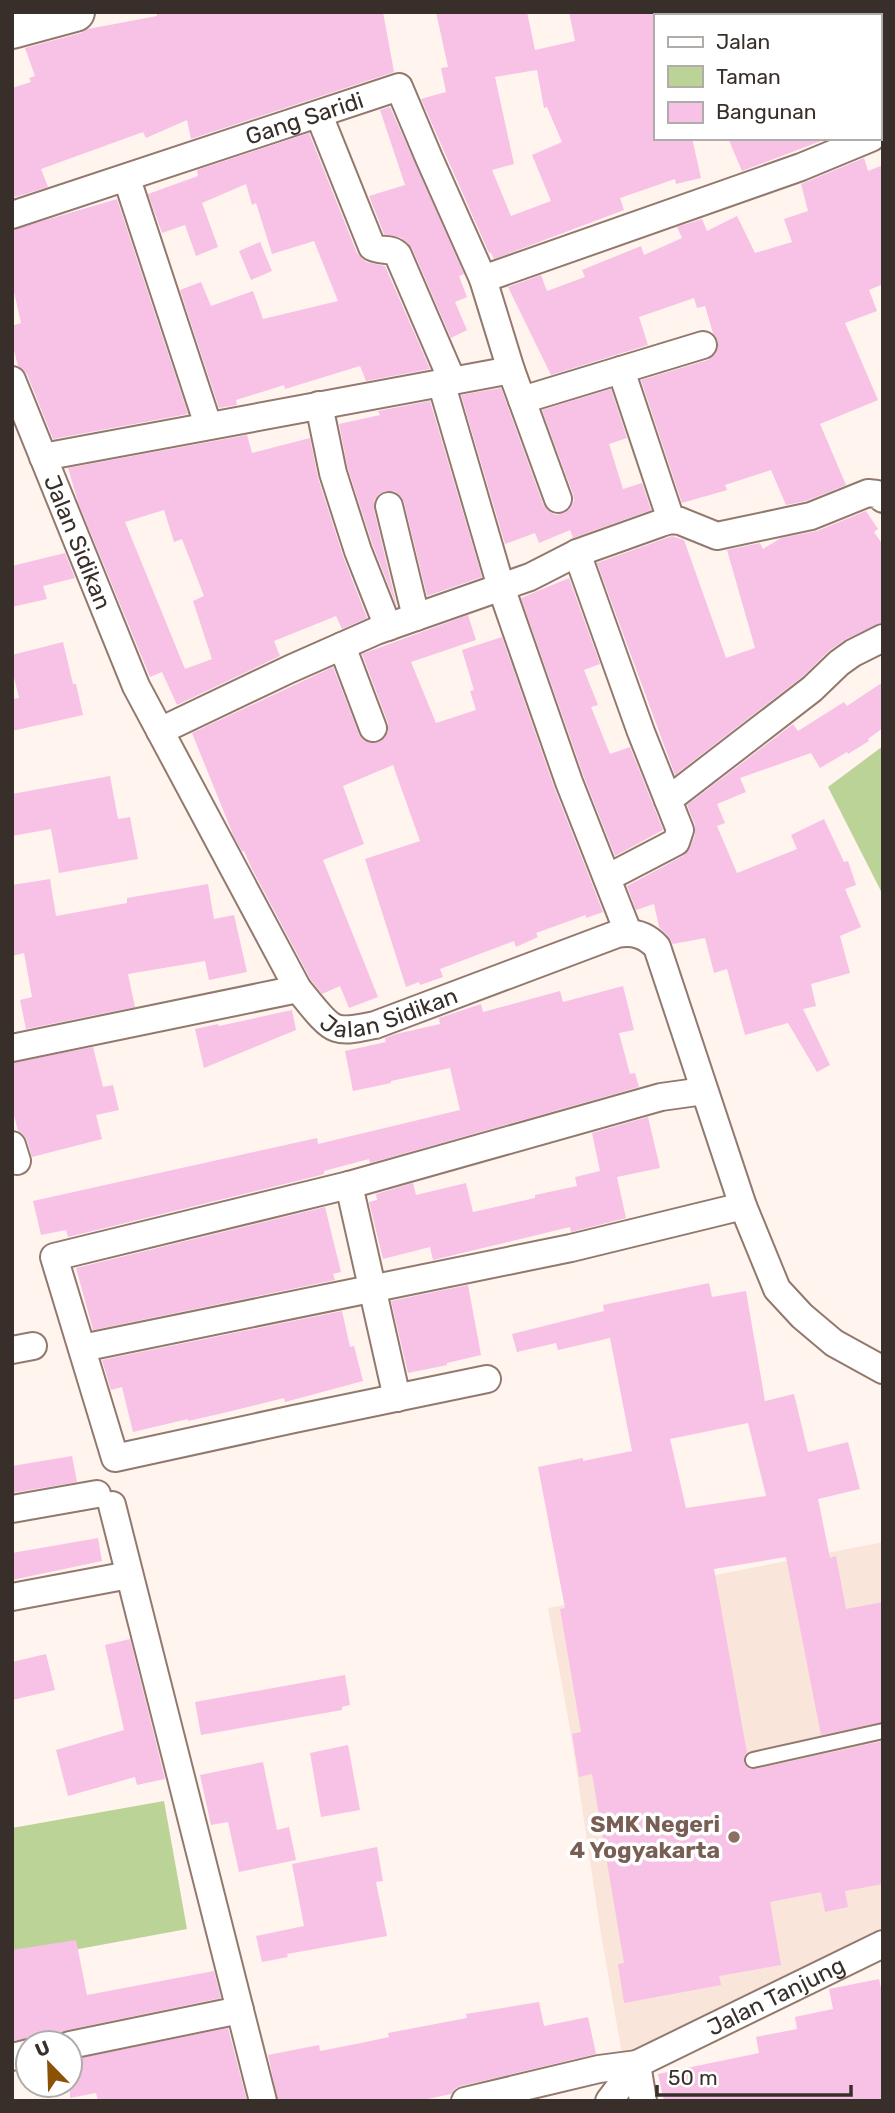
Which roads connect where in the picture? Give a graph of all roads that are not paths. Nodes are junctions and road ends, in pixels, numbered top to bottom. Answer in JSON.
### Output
{"nodes":[{"id":1,"x":75,"y":12,"type":"edge"},
{"id":2,"x":12,"y":29,"type":"edge"},
{"id":3,"x":319,"y":115,"type":"junction"},
{"id":4,"x":866,"y":140,"type":"edge"},
{"id":5,"x":127,"y":179,"type":"junction"},
{"id":6,"x":12,"y":215,"type":"edge"},
{"id":7,"x":482,"y":279,"type":"junction"},
{"id":8,"x":703,"y":345,"type":"dead end"},
{"id":9,"x":511,"y":370,"type":"junction"},
{"id":10,"x":621,"y":370,"type":"junction"},
{"id":11,"x":12,"y":380,"type":"edge"},
{"id":12,"x":447,"y":381,"type":"junction"},
{"id":13,"x":522,"y":400,"type":"junction"},
{"id":14,"x":319,"y":404,"type":"junction"},
{"id":15,"x":208,"y":425,"type":"junction"},
{"id":16,"x":43,"y":457,"type":"junction"},
{"id":17,"x":869,"y":497,"type":"edge"},
{"id":18,"x":558,"y":499,"type":"dead end"},
{"id":19,"x":389,"y":506,"type":"dead end"},
{"id":20,"x":671,"y":520,"type":"junction"},
{"id":21,"x":577,"y":553,"type":"junction"},
{"id":22,"x":501,"y":587,"type":"junction"},
{"id":23,"x":416,"y":617,"type":"junction"},
{"id":24,"x":388,"y":627,"type":"junction"},
{"id":25,"x":883,"y":638,"type":"edge"},
{"id":26,"x":342,"y":646,"type":"junction"},
{"id":27,"x":373,"y":728,"type":"dead end"},
{"id":28,"x":160,"y":731,"type":"junction"},
{"id":29,"x":668,"y":800,"type":"junction"},
{"id":30,"x":607,"y":878,"type":"junction"},
{"id":31,"x":628,"y":932,"type":"junction"},
{"id":32,"x":298,"y":989,"type":"junction"},
{"id":33,"x":12,"y":1048,"type":"edge"},
{"id":34,"x":704,"y":1091,"type":"junction"},
{"id":35,"x":349,"y":1185,"type":"junction"},
{"id":36,"x":743,"y":1206,"type":"junction"},
{"id":37,"x":372,"y":1289,"type":"junction"},
{"id":38,"x":82,"y":1348,"type":"junction"},
{"id":39,"x":883,"y":1370,"type":"edge"},
{"id":40,"x":487,"y":1379,"type":"dead end"},
{"id":41,"x":397,"y":1398,"type":"junction"},
{"id":42,"x":12,"y":1509,"type":"edge"},
{"id":43,"x":129,"y":1575,"type":"junction"},
{"id":44,"x":12,"y":1597,"type":"edge"},
{"id":45,"x":883,"y":1731,"type":"edge"},
{"id":46,"x":753,"y":1760,"type":"dead end"},
{"id":47,"x":883,"y":1944,"type":"edge"},
{"id":48,"x":240,"y":2010,"type":"junction"},
{"id":49,"x":84,"y":2042,"type":"edge"},
{"id":50,"x":637,"y":2064,"type":"junction"},
{"id":51,"x":262,"y":2101,"type":"edge"},
{"id":52,"x":465,"y":2101,"type":"edge"},
{"id":53,"x":609,"y":2101,"type":"edge"},
{"id":54,"x":643,"y":2101,"type":"edge"}],
"edges":[{"from":1,"to":2,"type":"main road"},
{"from":3,"to":5,"type":"street","name":"Gang Saridi"},
{"from":3,"to":7,"type":"street","name":"Gang Saridi"},
{"from":3,"to":12,"type":"street"},
{"from":4,"to":7,"type":"street"},
{"from":5,"to":6,"type":"street","name":"Gang Saridi"},
{"from":5,"to":15,"type":"street"},
{"from":7,"to":9,"type":"street"},
{"from":8,"to":10,"type":"street"},
{"from":9,"to":12,"type":"street"},
{"from":9,"to":13,"type":"street"},
{"from":10,"to":13,"type":"street"},
{"from":10,"to":20,"type":"street"},
{"from":11,"to":16,"type":"street","name":"Jalan Sidikan"},
{"from":12,"to":14,"type":"street"},
{"from":12,"to":22,"type":"street"},
{"from":13,"to":18,"type":"street"},
{"from":14,"to":15,"type":"street"},
{"from":14,"to":24,"type":"street"},
{"from":15,"to":16,"type":"street"},
{"from":16,"to":28,"type":"street","name":"Jalan Sidikan"},
{"from":17,"to":20,"type":"street"},
{"from":19,"to":23,"type":"street"},
{"from":20,"to":21,"type":"street"},
{"from":21,"to":22,"type":"street"},
{"from":21,"to":29,"type":"street"},
{"from":22,"to":23,"type":"street"},
{"from":22,"to":30,"type":"street"},
{"from":23,"to":24,"type":"street"},
{"from":24,"to":26,"type":"street"},
{"from":25,"to":29,"type":"street"},
{"from":26,"to":27,"type":"street"},
{"from":26,"to":28,"type":"street"},
{"from":28,"to":32,"type":"street","name":"Jalan Sidikan"},
{"from":29,"to":30,"type":"street"},
{"from":30,"to":31,"type":"street"},
{"from":31,"to":32,"type":"street","name":"Jalan Sidikan"},
{"from":31,"to":34,"type":"street"},
{"from":32,"to":33,"type":"street"},
{"from":34,"to":35,"type":"street"},
{"from":34,"to":36,"type":"street"},
{"from":35,"to":37,"type":"street"},
{"from":35,"to":38,"type":"street"},
{"from":36,"to":37,"type":"street"},
{"from":36,"to":39,"type":"street"},
{"from":37,"to":38,"type":"street"},
{"from":37,"to":41,"type":"street"},
{"from":38,"to":41,"type":"street"},
{"from":40,"to":41,"type":"street"},
{"from":42,"to":43,"type":"street"},
{"from":43,"to":44,"type":"street"},
{"from":43,"to":48,"type":"street"},
{"from":45,"to":46,"type":"lane"},
{"from":47,"to":50,"type":"street","name":"Jalan Tanjung"},
{"from":48,"to":49,"type":"street"},
{"from":48,"to":51,"type":"street"},
{"from":50,"to":52,"type":"street"},
{"from":50,"to":53,"type":"street","name":"Jalan Tanjung"},
{"from":50,"to":54,"type":"street"}]}
